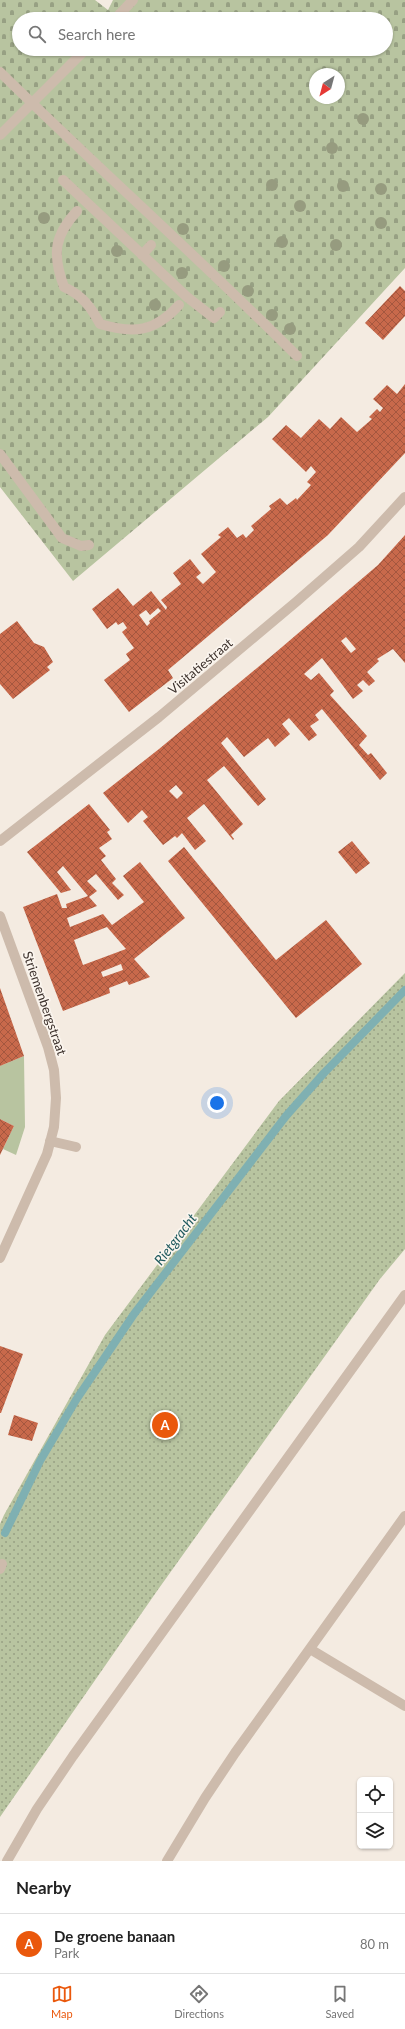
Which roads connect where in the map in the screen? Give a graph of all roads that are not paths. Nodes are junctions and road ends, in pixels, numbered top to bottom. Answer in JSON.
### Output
{"nodes":[{"id":1,"x":133,"y":0,"type":"edge"},
{"id":2,"x":122,"y":12,"type":"edge"},
{"id":3,"x":79,"y":56,"type":"edge"},
{"id":4,"x":0,"y":72,"type":"edge"},
{"id":5,"x":32,"y":103,"type":"junction"},
{"id":6,"x":0,"y":135,"type":"edge"},
{"id":7,"x":63,"y":180,"type":"dead end"},
{"id":8,"x":82,"y":205,"type":"junction"},
{"id":9,"x":151,"y":245,"type":"dead end"},
{"id":10,"x":142,"y":255,"type":"junction"},
{"id":11,"x":184,"y":301,"type":"junction"},
{"id":12,"x":220,"y":312,"type":"dead end"},
{"id":13,"x":297,"y":356,"type":"dead end"},
{"id":14,"x":0,"y":454,"type":"edge"},
{"id":15,"x":405,"y":497,"type":"edge"},
{"id":16,"x":89,"y":545,"type":"dead end"},
{"id":17,"x":0,"y":841,"type":"edge"},
{"id":18,"x":0,"y":916,"type":"edge"},
{"id":19,"x":50,"y":1141,"type":"junction"},
{"id":20,"x":76,"y":1147,"type":"dead end"},
{"id":21,"x":0,"y":1258,"type":"edge"},
{"id":22,"x":405,"y":1295,"type":"edge"},
{"id":23,"x":405,"y":1516,"type":"edge"},
{"id":24,"x":310,"y":1648,"type":"junction"},
{"id":25,"x":405,"y":1706,"type":"edge"},
{"id":26,"x":7,"y":1861,"type":"edge"},
{"id":27,"x":167,"y":1861,"type":"edge"}],
"edges":[{"from":1,"to":2,"type":"street"},
{"from":3,"to":5,"type":"street"},
{"from":4,"to":5,"type":"street"},
{"from":5,"to":6,"type":"street"},
{"from":5,"to":13,"type":"street"},
{"from":7,"to":8,"type":"street"},
{"from":8,"to":10,"type":"street"},
{"from":8,"to":11,"type":"street"},
{"from":9,"to":10,"type":"street"},
{"from":10,"to":11,"type":"street"},
{"from":11,"to":12,"type":"street"},
{"from":14,"to":16,"type":"street"},
{"from":15,"to":17,"type":"street","name":"Visitatiestraat"},
{"from":18,"to":19,"type":"street","name":"Striemenbergstraat"},
{"from":19,"to":20,"type":"street"},
{"from":19,"to":21,"type":"street","name":"Striemenbergstraat"},
{"from":22,"to":26,"type":"street"},
{"from":23,"to":24,"type":"street"},
{"from":24,"to":25,"type":"street"},
{"from":24,"to":27,"type":"street"}]}
